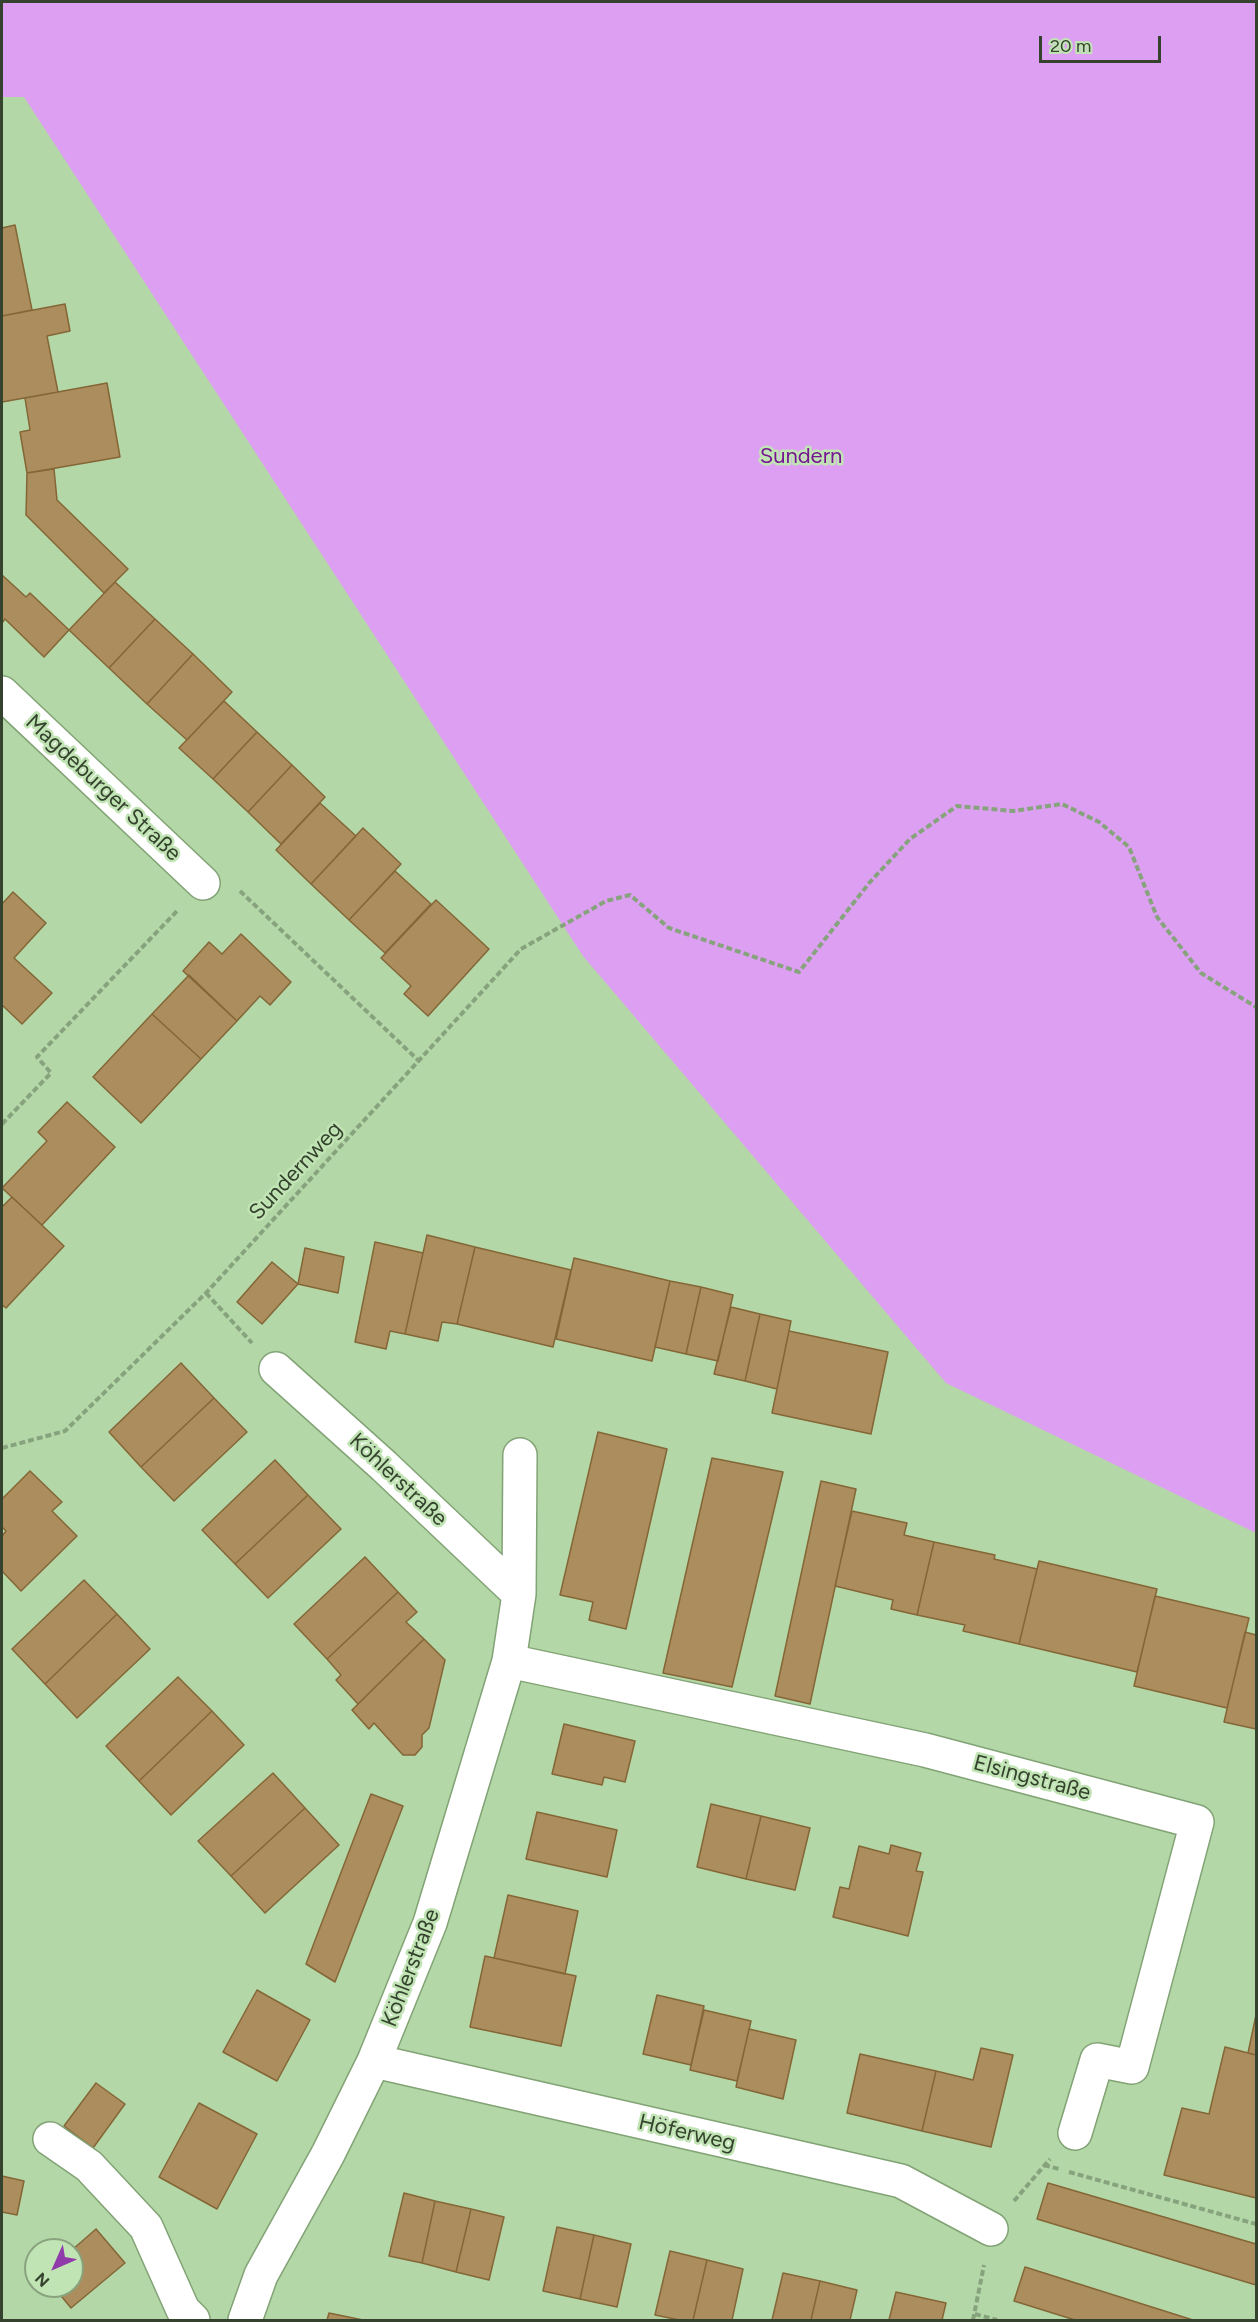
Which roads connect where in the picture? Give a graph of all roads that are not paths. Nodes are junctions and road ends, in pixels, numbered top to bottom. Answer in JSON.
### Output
{"nodes":[{"id":1,"x":2,"y":693,"type":"edge"},
{"id":2,"x":203,"y":883,"type":"road end"},
{"id":3,"x":276,"y":1369,"type":"road end"},
{"id":4,"x":520,"y":1455,"type":"dead end"},
{"id":5,"x":519,"y":1594,"type":"junction"},
{"id":6,"x":509,"y":1661,"type":"junction"},
{"id":7,"x":374,"y":2061,"type":"junction"},
{"id":8,"x":1075,"y":2133,"type":"road end"},
{"id":9,"x":50,"y":2139,"type":"dead end"},
{"id":10,"x":991,"y":2229,"type":"road end"},
{"id":11,"x":193,"y":2320,"type":"edge"},
{"id":12,"x":245,"y":2320,"type":"edge"}],
"edges":[{"from":1,"to":2,"type":"street","name":"Magdeburger Straße"},
{"from":3,"to":5,"type":"street","name":"Köhlerstraße"},
{"from":4,"to":5,"type":"street","name":"Köhlerstraße"},
{"from":5,"to":6,"type":"street","name":"Köhlerstraße"},
{"from":6,"to":7,"type":"street","name":"Köhlerstraße"},
{"from":6,"to":8,"type":"street","name":"Elsingstraße"},
{"from":7,"to":10,"type":"street","name":"Höferweg"},
{"from":7,"to":12,"type":"street","name":"Köhlerstraße"},
{"from":9,"to":11,"type":"street"}]}
